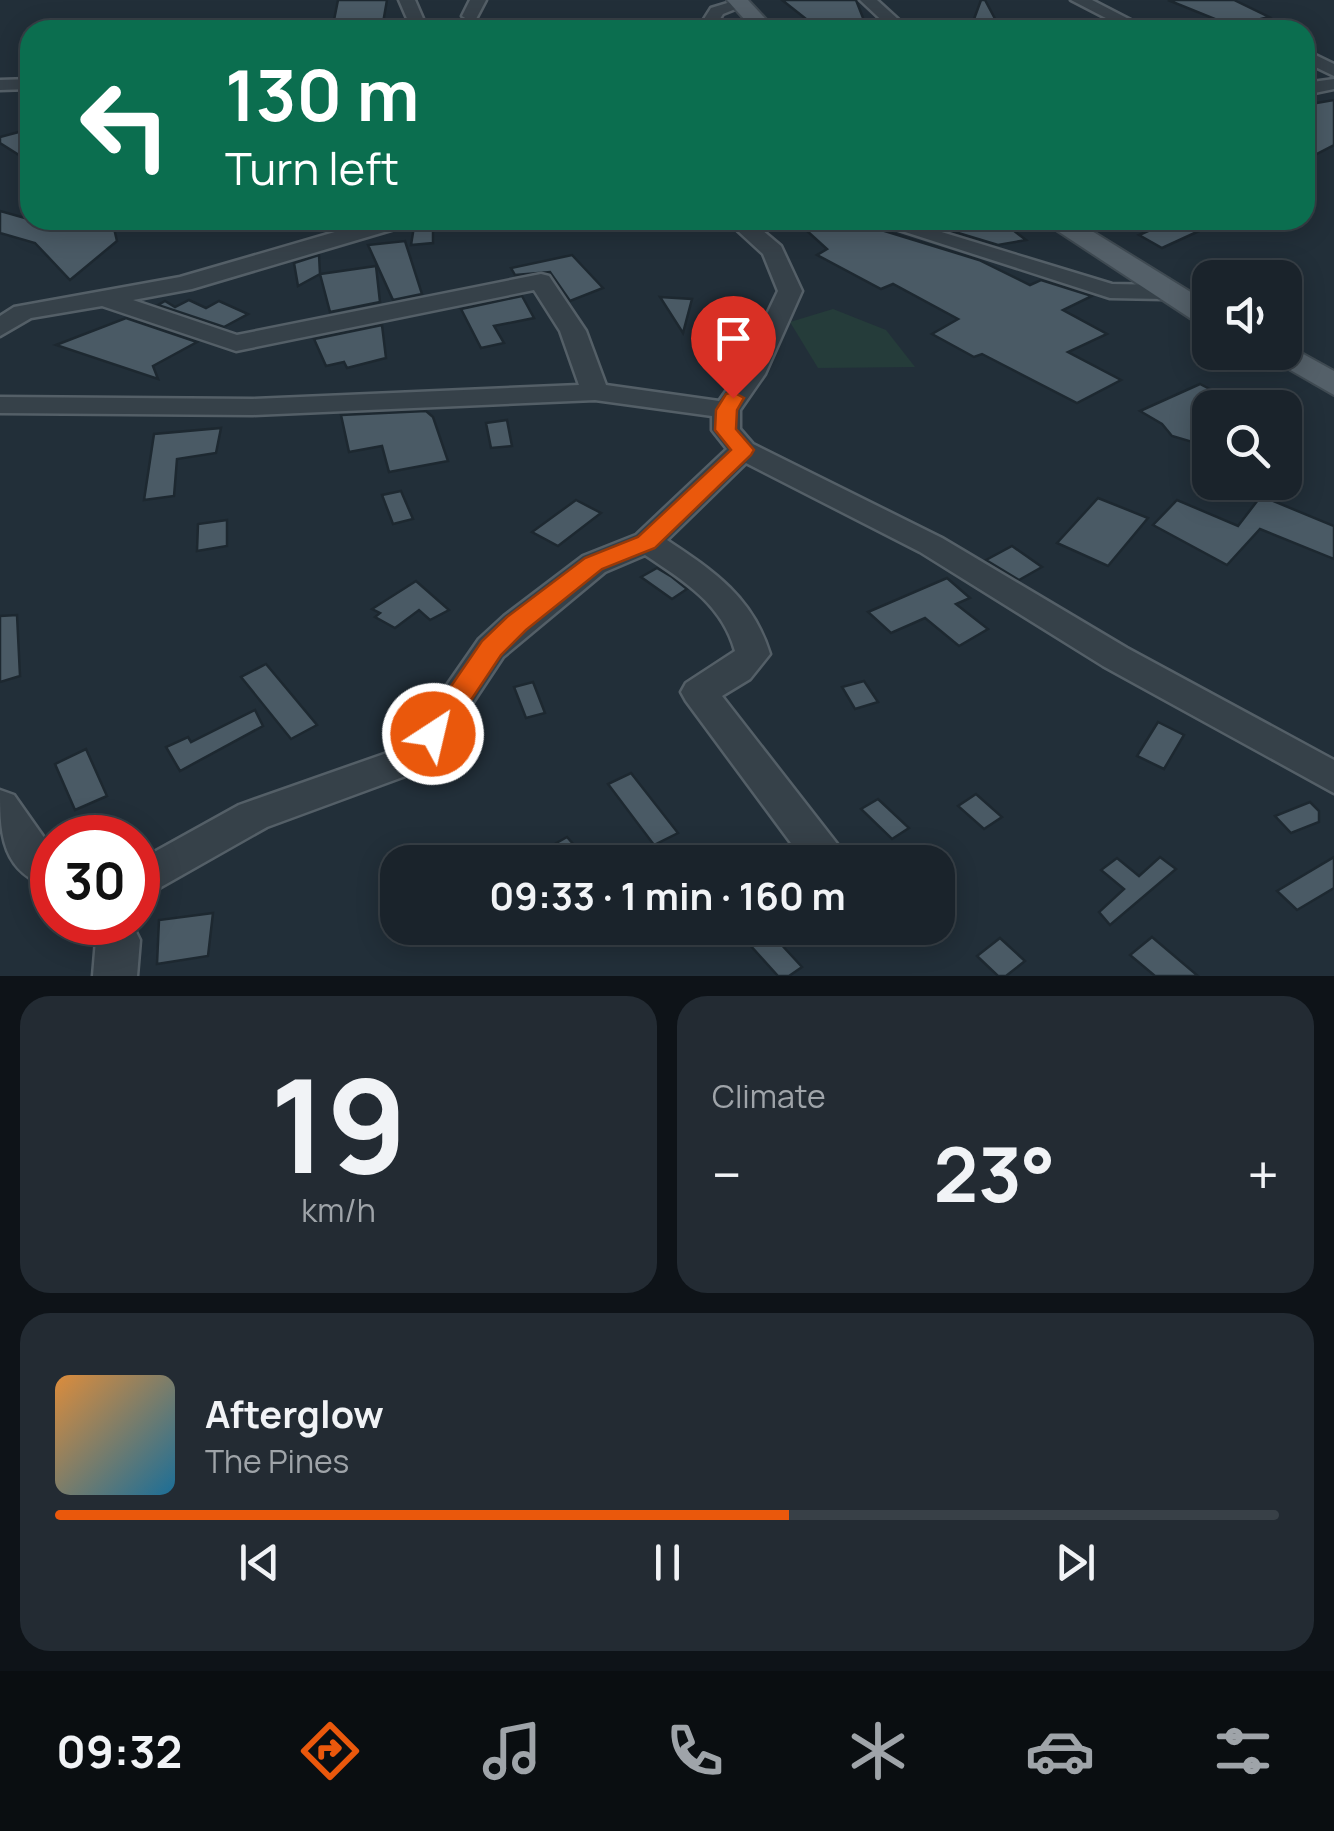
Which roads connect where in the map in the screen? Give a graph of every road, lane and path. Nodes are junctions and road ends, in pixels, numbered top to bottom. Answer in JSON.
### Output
{"nodes":[{"id":1,"x":868,"y":0,"type":"edge"},
{"id":2,"x":1078,"y":0,"type":"edge"},
{"id":3,"x":739,"y":2,"type":"edge"},
{"id":4,"x":711,"y":20,"type":"edge"},
{"id":5,"x":756,"y":20,"type":"edge"},
{"id":6,"x":891,"y":20,"type":"edge"},
{"id":7,"x":1121,"y":20,"type":"edge"},
{"id":8,"x":366,"y":230,"type":"edge"},
{"id":9,"x":749,"y":230,"type":"edge"},
{"id":10,"x":912,"y":230,"type":"edge"},
{"id":11,"x":1070,"y":230,"type":"edge"},
{"id":12,"x":1164,"y":292,"type":"junction"},
{"id":13,"x":0,"y":296,"type":"edge"},
{"id":14,"x":109,"y":300,"type":"junction"},
{"id":15,"x":1192,"y":307,"type":"edge"},
{"id":16,"x":23,"y":312,"type":"junction"},
{"id":17,"x":0,"y":328,"type":"edge"},
{"id":18,"x":1302,"y":367,"type":"edge"},
{"id":19,"x":1334,"y":384,"type":"edge"},
{"id":20,"x":595,"y":392,"type":"junction"},
{"id":21,"x":0,"y":405,"type":"edge"},
{"id":22,"x":726,"y":410,"type":"junction"},
{"id":23,"x":743,"y":450,"type":"junction"},
{"id":24,"x":647,"y":542,"type":"junction"},
{"id":25,"x":1334,"y":778,"type":"edge"},
{"id":26,"x":0,"y":806,"type":"edge"},
{"id":27,"x":815,"y":845,"type":"edge"},
{"id":28,"x":30,"y":852,"type":"edge"},
{"id":29,"x":160,"y":867,"type":"edge"},
{"id":30,"x":117,"y":945,"type":"edge"},
{"id":31,"x":114,"y":976,"type":"edge"}],
"edges":[{"from":1,"to":6,"type":"street"},
{"from":2,"to":7,"type":"street"},
{"from":3,"to":4,"type":"street"},
{"from":3,"to":5,"type":"main road"},
{"from":8,"to":14,"type":"street"},
{"from":9,"to":22,"type":"street"},
{"from":10,"to":12,"type":"street"},
{"from":11,"to":12,"type":"main road"},
{"from":12,"to":15,"type":"main road"},
{"from":13,"to":16,"type":"street"},
{"from":14,"to":16,"type":"street"},
{"from":14,"to":20,"type":"street"},
{"from":16,"to":17,"type":"street"},
{"from":18,"to":19,"type":"main road"},
{"from":20,"to":21,"type":"street"},
{"from":20,"to":22,"type":"street"},
{"from":22,"to":23,"type":"street"},
{"from":23,"to":24,"type":"street"},
{"from":23,"to":25,"type":"street"},
{"from":24,"to":27,"type":"street"},
{"from":24,"to":29,"type":"street"},
{"from":26,"to":28,"type":"street"},
{"from":30,"to":31,"type":"street"}]}
